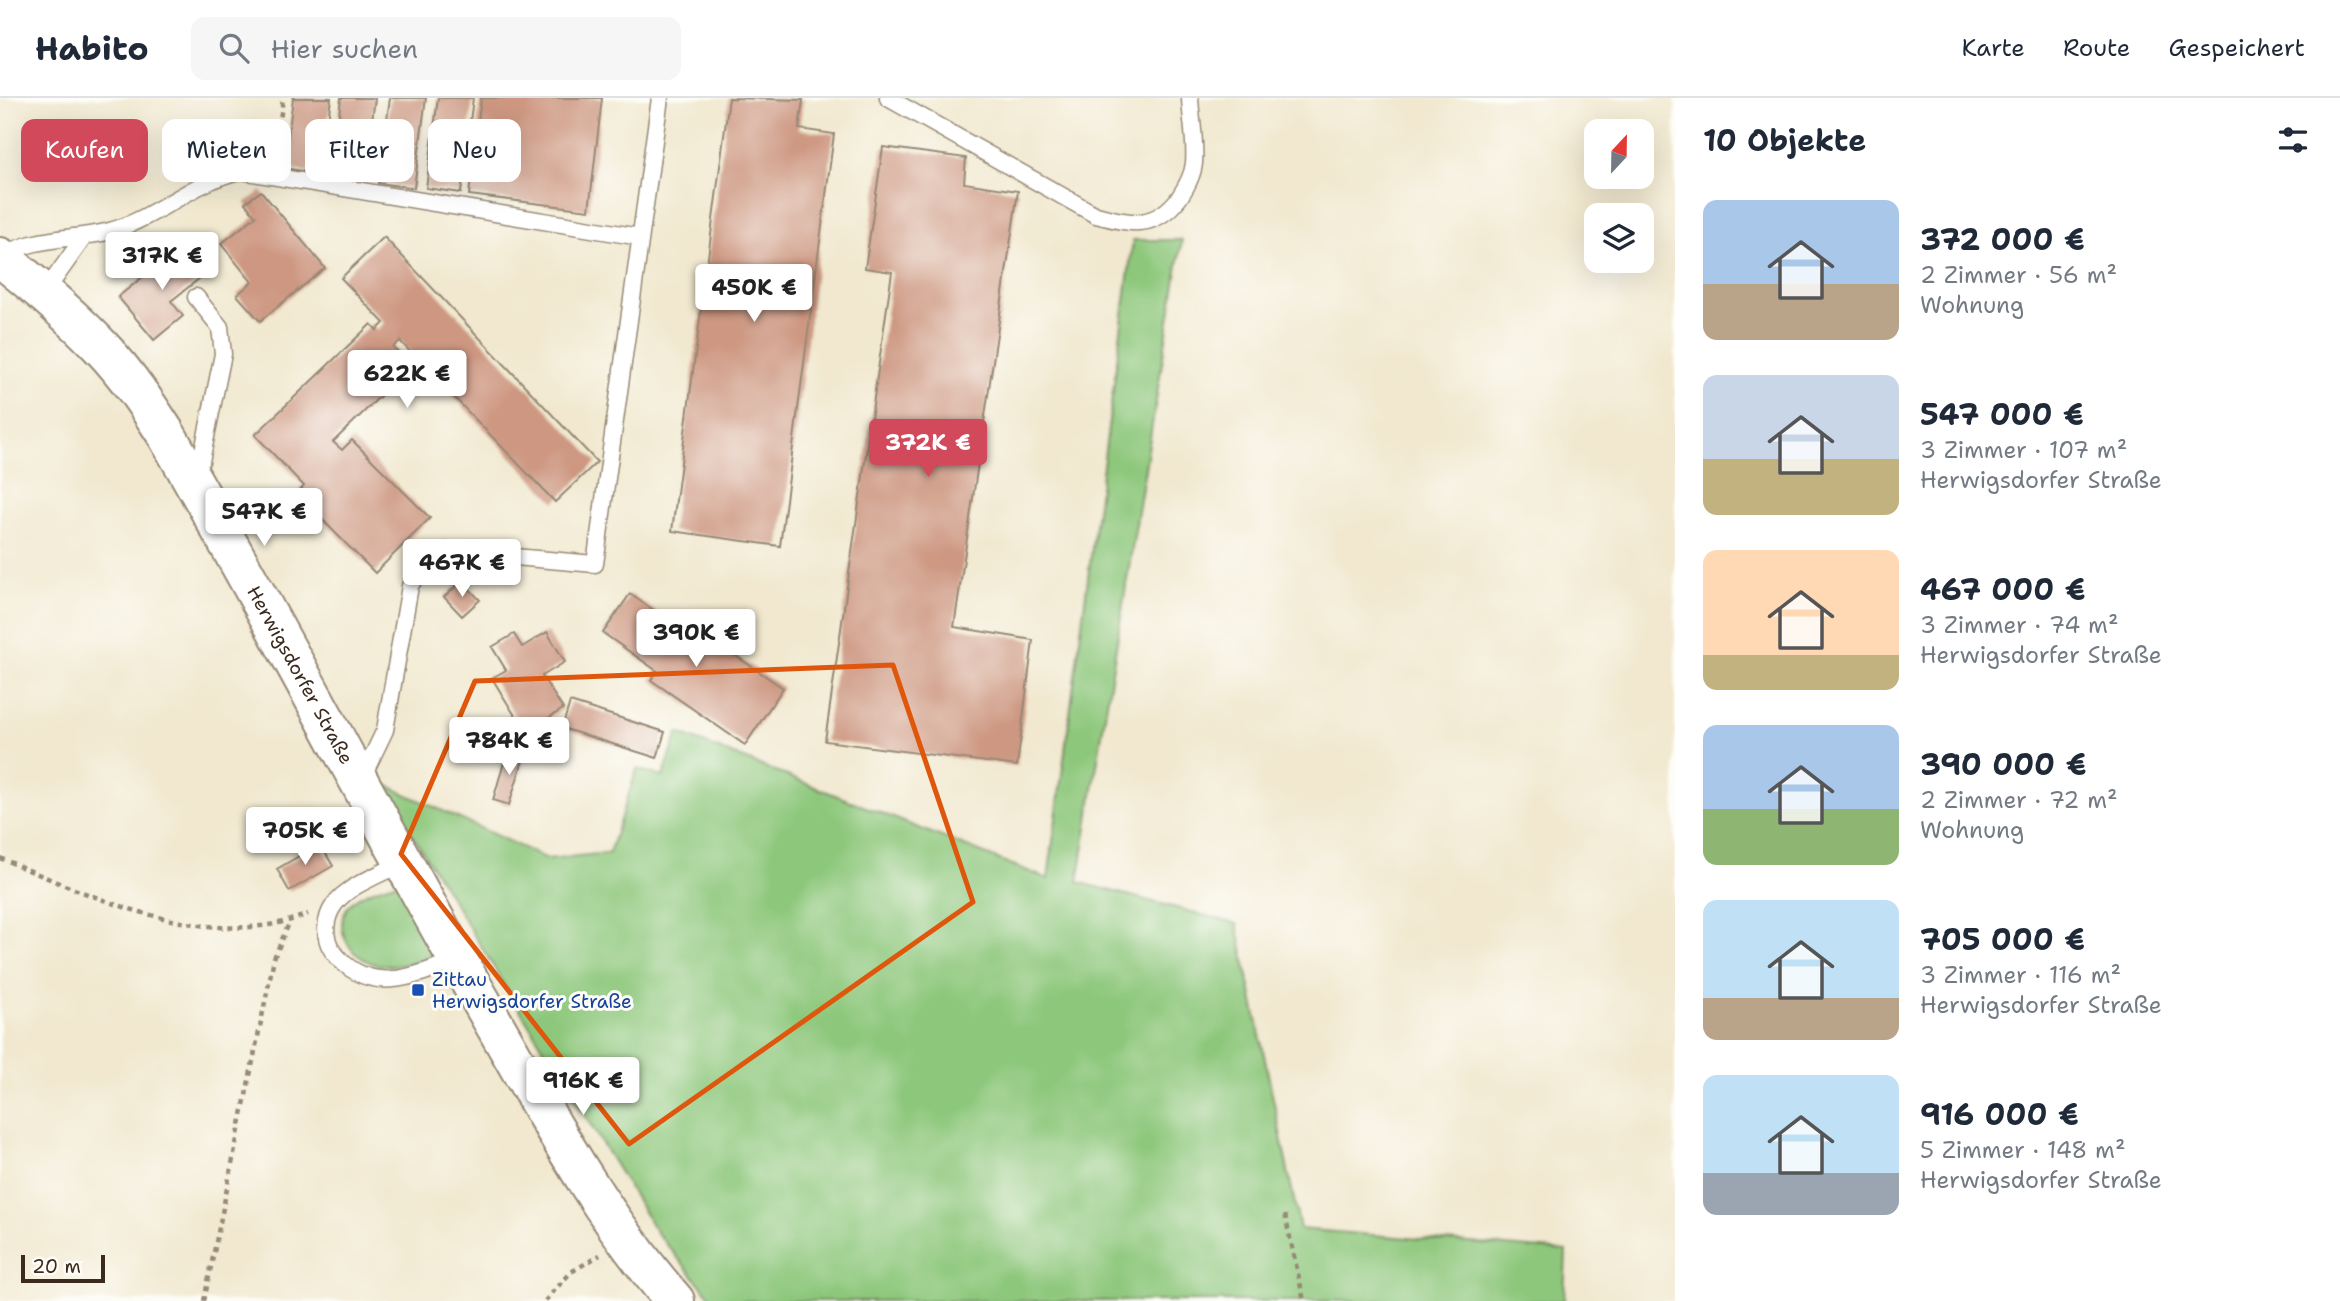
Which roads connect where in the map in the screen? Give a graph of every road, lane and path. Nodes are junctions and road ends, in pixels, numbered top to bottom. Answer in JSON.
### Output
{"nodes":[{"id":1,"x":283,"y":98,"type":"edge"},
{"id":2,"x":660,"y":98,"type":"edge"},
{"id":3,"x":888,"y":98,"type":"edge"},
{"id":4,"x":1190,"y":98,"type":"edge"},
{"id":5,"x":280,"y":119,"type":"edge"},
{"id":6,"x":291,"y":178,"type":"edge"},
{"id":7,"x":208,"y":182,"type":"edge"},
{"id":8,"x":85,"y":237,"type":"junction"},
{"id":9,"x":640,"y":237,"type":"junction"},
{"id":10,"x":1,"y":257,"type":"edge"},
{"id":11,"x":45,"y":292,"type":"junction"},
{"id":12,"x":196,"y":297,"type":"dead end"},
{"id":13,"x":189,"y":472,"type":"junction"},
{"id":14,"x":359,"y":783,"type":"junction"},
{"id":15,"x":0,"y":858,"type":"edge"},
{"id":16,"x":402,"y":863,"type":"junction"},
{"id":17,"x":335,"y":903,"type":"junction"},
{"id":18,"x":290,"y":921,"type":"junction"},
{"id":19,"x":457,"y":960,"type":"junction"},
{"id":20,"x":1285,"y":1214,"type":"dead end"},
{"id":21,"x":626,"y":1241,"type":"junction"},
{"id":22,"x":204,"y":1301,"type":"edge"},
{"id":23,"x":545,"y":1301,"type":"edge"},
{"id":24,"x":675,"y":1301,"type":"edge"},
{"id":25,"x":1304,"y":1301,"type":"edge"}],
"edges":[{"from":1,"to":5,"type":"path"},
{"from":2,"to":9,"type":"lane"},
{"from":3,"to":4,"type":"lane"},
{"from":6,"to":9,"type":"lane"},
{"from":7,"to":8,"type":"lane"},
{"from":8,"to":10,"type":"lane"},
{"from":8,"to":11,"type":"lane"},
{"from":9,"to":14,"type":"lane"},
{"from":10,"to":11,"type":"street","name":"Herwigsdorfer Straße"},
{"from":11,"to":13,"type":"street","name":"Herwigsdorfer Straße"},
{"from":12,"to":13,"type":"lane"},
{"from":13,"to":14,"type":"street","name":"Herwigsdorfer Straße"},
{"from":14,"to":16,"type":"street","name":"Herwigsdorfer Straße"},
{"from":15,"to":18,"type":"path"},
{"from":16,"to":17,"type":"lane"},
{"from":16,"to":19,"type":"street","name":"Herwigsdorfer Straße"},
{"from":17,"to":18,"type":"path"},
{"from":17,"to":19,"type":"lane"},
{"from":18,"to":22,"type":"path"},
{"from":19,"to":21,"type":"street","name":"Herwigsdorfer Straße"},
{"from":20,"to":25,"type":"path"},
{"from":21,"to":23,"type":"path"},
{"from":21,"to":24,"type":"street","name":"Herwigsdorfer Straße"}]}
